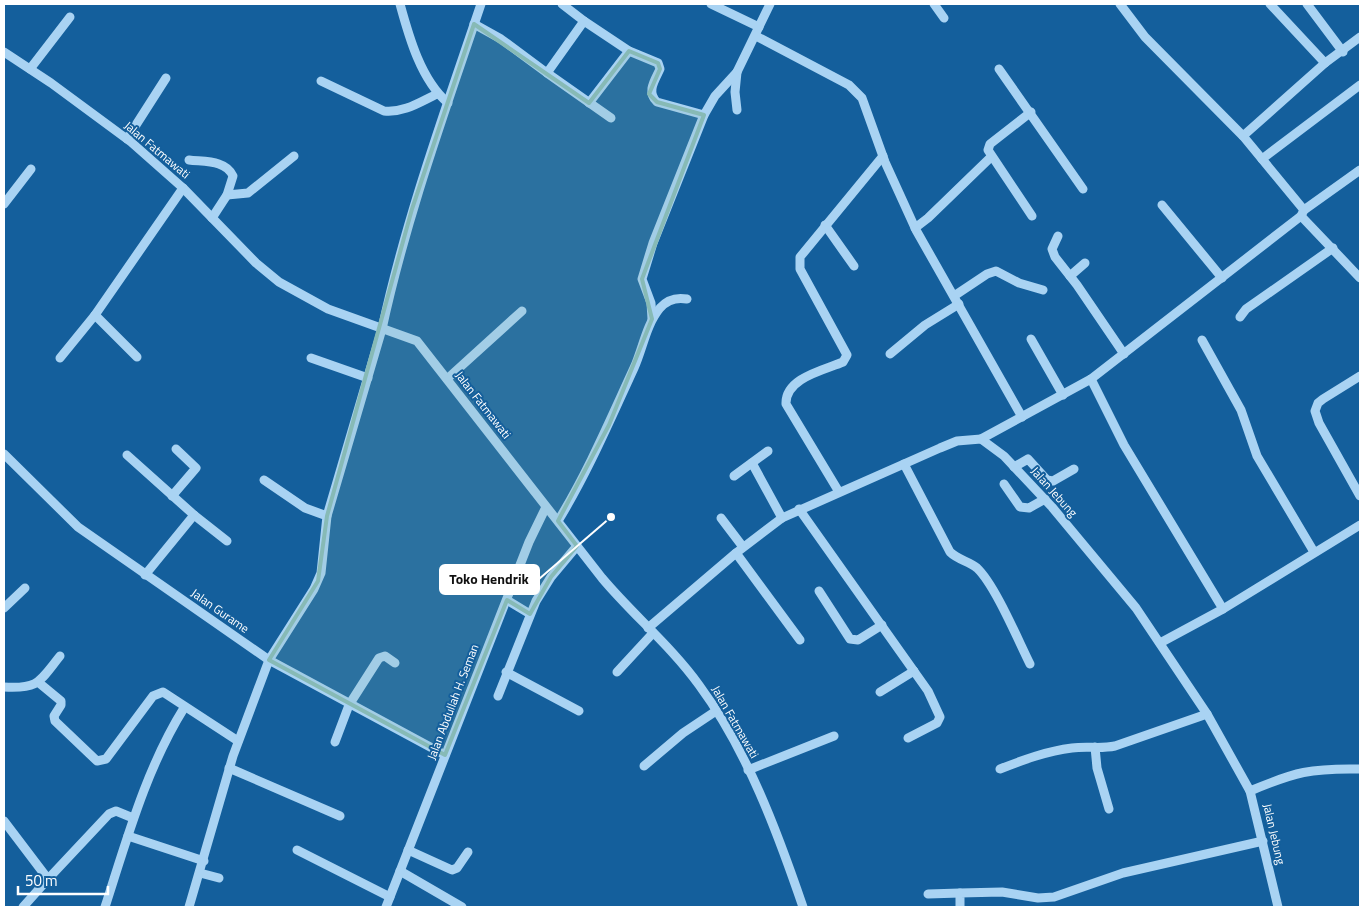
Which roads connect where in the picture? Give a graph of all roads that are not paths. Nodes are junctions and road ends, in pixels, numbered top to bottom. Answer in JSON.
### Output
{"nodes":[{"id":1,"x":400,"y":4,"type":"edge"},
{"id":2,"x":481,"y":4,"type":"edge"},
{"id":3,"x":562,"y":4,"type":"edge"},
{"id":4,"x":710,"y":4,"type":"edge"},
{"id":5,"x":770,"y":4,"type":"edge"},
{"id":6,"x":934,"y":4,"type":"edge"},
{"id":7,"x":1120,"y":4,"type":"edge"},
{"id":8,"x":1270,"y":4,"type":"edge"},
{"id":9,"x":1307,"y":4,"type":"edge"},
{"id":10,"x":70,"y":17,"type":"dead end"},
{"id":11,"x":944,"y":18,"type":"dead end"},
{"id":12,"x":584,"y":21,"type":"junction"},
{"id":13,"x":474,"y":24,"type":"junction"},
{"id":14,"x":757,"y":32,"type":"junction"},
{"id":15,"x":1360,"y":37,"type":"edge"},
{"id":16,"x":629,"y":51,"type":"junction"},
{"id":17,"x":4,"y":52,"type":"edge"},
{"id":18,"x":1342,"y":52,"type":"junction"},
{"id":19,"x":1326,"y":63,"type":"junction"},
{"id":20,"x":30,"y":69,"type":"junction"},
{"id":21,"x":999,"y":69,"type":"dead end"},
{"id":22,"x":737,"y":72,"type":"junction"},
{"id":23,"x":547,"y":73,"type":"junction"},
{"id":24,"x":166,"y":78,"type":"dead end"},
{"id":25,"x":321,"y":81,"type":"dead end"},
{"id":26,"x":1360,"y":85,"type":"edge"},
{"id":27,"x":437,"y":94,"type":"junction"},
{"id":28,"x":448,"y":103,"type":"junction"},
{"id":29,"x":589,"y":103,"type":"junction"},
{"id":30,"x":737,"y":110,"type":"dead end"},
{"id":31,"x":1031,"y":112,"type":"junction"},
{"id":32,"x":704,"y":115,"type":"junction"},
{"id":33,"x":610,"y":118,"type":"dead end"},
{"id":34,"x":1243,"y":136,"type":"junction"},
{"id":35,"x":127,"y":139,"type":"junction"},
{"id":36,"x":294,"y":156,"type":"dead end"},
{"id":37,"x":883,"y":156,"type":"junction"},
{"id":38,"x":991,"y":157,"type":"junction"},
{"id":39,"x":1262,"y":159,"type":"junction"},
{"id":40,"x":189,"y":160,"type":"dead end"},
{"id":41,"x":31,"y":169,"type":"dead end"},
{"id":42,"x":1360,"y":170,"type":"edge"},
{"id":43,"x":183,"y":188,"type":"junction"},
{"id":44,"x":1083,"y":189,"type":"dead end"},
{"id":45,"x":227,"y":195,"type":"junction"},
{"id":46,"x":4,"y":204,"type":"edge"},
{"id":47,"x":1162,"y":205,"type":"dead end"},
{"id":48,"x":1302,"y":213,"type":"junction"},
{"id":49,"x":1032,"y":216,"type":"dead end"},
{"id":50,"x":212,"y":218,"type":"junction"},
{"id":51,"x":825,"y":225,"type":"junction"},
{"id":52,"x":915,"y":228,"type":"junction"},
{"id":53,"x":1058,"y":236,"type":"dead end"},
{"id":54,"x":1333,"y":248,"type":"junction"},
{"id":55,"x":1085,"y":263,"type":"dead end"},
{"id":56,"x":854,"y":266,"type":"dead end"},
{"id":57,"x":1070,"y":276,"type":"junction"},
{"id":58,"x":1222,"y":278,"type":"junction"},
{"id":59,"x":1360,"y":278,"type":"edge"},
{"id":60,"x":1043,"y":290,"type":"dead end"},
{"id":61,"x":687,"y":299,"type":"dead end"},
{"id":62,"x":956,"y":300,"type":"junction"},
{"id":63,"x":522,"y":311,"type":"dead end"},
{"id":64,"x":95,"y":315,"type":"junction"},
{"id":65,"x":1240,"y":317,"type":"dead end"},
{"id":66,"x":652,"y":319,"type":"junction"},
{"id":67,"x":382,"y":329,"type":"junction"},
{"id":68,"x":1031,"y":339,"type":"dead end"},
{"id":69,"x":1202,"y":340,"type":"dead end"},
{"id":70,"x":890,"y":354,"type":"dead end"},
{"id":71,"x":1124,"y":354,"type":"junction"},
{"id":72,"x":137,"y":357,"type":"dead end"},
{"id":73,"x":60,"y":358,"type":"dead end"},
{"id":74,"x":311,"y":358,"type":"dead end"},
{"id":75,"x":1360,"y":376,"type":"edge"},
{"id":76,"x":368,"y":378,"type":"junction"},
{"id":77,"x":447,"y":379,"type":"junction"},
{"id":78,"x":1092,"y":380,"type":"junction"},
{"id":79,"x":1063,"y":395,"type":"junction"},
{"id":80,"x":1022,"y":417,"type":"junction"},
{"id":81,"x":981,"y":439,"type":"junction"},
{"id":82,"x":176,"y":449,"type":"dead end"},
{"id":83,"x":768,"y":450,"type":"dead end"},
{"id":84,"x":4,"y":454,"type":"edge"},
{"id":85,"x":127,"y":455,"type":"dead end"},
{"id":86,"x":752,"y":463,"type":"junction"},
{"id":87,"x":904,"y":464,"type":"junction"},
{"id":88,"x":1014,"y":466,"type":"junction"},
{"id":89,"x":1074,"y":469,"type":"dead end"},
{"id":90,"x":734,"y":476,"type":"dead end"},
{"id":91,"x":264,"y":480,"type":"dead end"},
{"id":92,"x":1004,"y":484,"type":"dead end"},
{"id":93,"x":839,"y":492,"type":"junction"},
{"id":94,"x":172,"y":496,"type":"junction"},
{"id":95,"x":1360,"y":496,"type":"edge"},
{"id":96,"x":1045,"y":499,"type":"junction"},
{"id":97,"x":546,"y":506,"type":"junction"},
{"id":98,"x":799,"y":509,"type":"junction"},
{"id":99,"x":194,"y":515,"type":"junction"},
{"id":100,"x":327,"y":516,"type":"junction"},
{"id":101,"x":721,"y":518,"type":"dead end"},
{"id":102,"x":782,"y":518,"type":"junction"},
{"id":103,"x":558,"y":521,"type":"junction"},
{"id":104,"x":1360,"y":525,"type":"edge"},
{"id":105,"x":227,"y":541,"type":"dead end"},
{"id":106,"x":578,"y":546,"type":"junction"},
{"id":107,"x":740,"y":550,"type":"junction"},
{"id":108,"x":1314,"y":552,"type":"junction"},
{"id":109,"x":146,"y":575,"type":"junction"},
{"id":110,"x":25,"y":588,"type":"dead end"},
{"id":111,"x":819,"y":591,"type":"dead end"},
{"id":112,"x":507,"y":600,"type":"junction"},
{"id":113,"x":4,"y":608,"type":"edge"},
{"id":114,"x":1223,"y":609,"type":"junction"},
{"id":115,"x":530,"y":614,"type":"junction"},
{"id":116,"x":882,"y":625,"type":"junction"},
{"id":117,"x":651,"y":630,"type":"junction"},
{"id":118,"x":800,"y":640,"type":"dead end"},
{"id":119,"x":1160,"y":643,"type":"junction"},
{"id":120,"x":60,"y":656,"type":"dead end"},
{"id":121,"x":269,"y":660,"type":"junction"},
{"id":122,"x":395,"y":663,"type":"dead end"},
{"id":123,"x":1030,"y":664,"type":"dead end"},
{"id":124,"x":914,"y":671,"type":"junction"},
{"id":125,"x":506,"y":672,"type":"junction"},
{"id":126,"x":617,"y":672,"type":"dead end"},
{"id":127,"x":38,"y":682,"type":"junction"},
{"id":128,"x":4,"y":687,"type":"edge"},
{"id":129,"x":880,"y":692,"type":"dead end"},
{"id":130,"x":498,"y":696,"type":"dead end"},
{"id":131,"x":349,"y":705,"type":"junction"},
{"id":132,"x":184,"y":708,"type":"junction"},
{"id":133,"x":579,"y":711,"type":"dead end"},
{"id":134,"x":716,"y":711,"type":"junction"},
{"id":135,"x":1207,"y":714,"type":"junction"},
{"id":136,"x":834,"y":736,"type":"dead end"},
{"id":137,"x":908,"y":738,"type":"dead end"},
{"id":138,"x":238,"y":741,"type":"junction"},
{"id":139,"x":334,"y":742,"type":"dead end"},
{"id":140,"x":1095,"y":747,"type":"junction"},
{"id":141,"x":445,"y":755,"type":"junction"},
{"id":142,"x":644,"y":766,"type":"dead end"},
{"id":143,"x":230,"y":768,"type":"junction"},
{"id":144,"x":1000,"y":769,"type":"dead end"},
{"id":145,"x":748,"y":770,"type":"junction"},
{"id":146,"x":1360,"y":770,"type":"edge"},
{"id":147,"x":1250,"y":791,"type":"junction"},
{"id":148,"x":1109,"y":809,"type":"dead end"},
{"id":149,"x":340,"y":816,"type":"dead end"},
{"id":150,"x":133,"y":818,"type":"junction"},
{"id":151,"x":4,"y":821,"type":"edge"},
{"id":152,"x":128,"y":836,"type":"junction"},
{"id":153,"x":1264,"y":841,"type":"junction"},
{"id":154,"x":297,"y":850,"type":"dead end"},
{"id":155,"x":408,"y":850,"type":"junction"},
{"id":156,"x":468,"y":852,"type":"dead end"},
{"id":157,"x":204,"y":862,"type":"junction"},
{"id":158,"x":400,"y":871,"type":"junction"},
{"id":159,"x":200,"y":873,"type":"junction"},
{"id":160,"x":219,"y":878,"type":"dead end"},
{"id":161,"x":48,"y":879,"type":"junction"},
{"id":162,"x":960,"y":893,"type":"junction"},
{"id":163,"x":928,"y":894,"type":"dead end"},
{"id":164,"x":390,"y":897,"type":"junction"},
{"id":165,"x":23,"y":907,"type":"edge"},
{"id":166,"x":105,"y":907,"type":"edge"},
{"id":167,"x":190,"y":907,"type":"edge"},
{"id":168,"x":386,"y":907,"type":"edge"},
{"id":169,"x":462,"y":907,"type":"edge"},
{"id":170,"x":803,"y":907,"type":"edge"},
{"id":171,"x":960,"y":907,"type":"edge"},
{"id":172,"x":1278,"y":907,"type":"edge"}],
"edges":[{"from":1,"to":27,"type":"street"},
{"from":2,"to":13,"type":"street"},
{"from":3,"to":12,"type":"street"},
{"from":4,"to":14,"type":"street"},
{"from":5,"to":14,"type":"street"},
{"from":6,"to":11,"type":"street"},
{"from":7,"to":34,"type":"street"},
{"from":8,"to":19,"type":"street"},
{"from":9,"to":18,"type":"street"},
{"from":10,"to":20,"type":"street"},
{"from":12,"to":16,"type":"street"},
{"from":12,"to":23,"type":"street"},
{"from":13,"to":23,"type":"street"},
{"from":13,"to":28,"type":"street"},
{"from":14,"to":22,"type":"street"},
{"from":14,"to":37,"type":"street"},
{"from":15,"to":18,"type":"street"},
{"from":16,"to":29,"type":"street"},
{"from":16,"to":32,"type":"street"},
{"from":17,"to":20,"type":"street","name":"Jalan Fatmawati"},
{"from":18,"to":19,"type":"street"},
{"from":19,"to":34,"type":"street"},
{"from":20,"to":35,"type":"street","name":"Jalan Fatmawati"},
{"from":21,"to":31,"type":"street"},
{"from":22,"to":30,"type":"street"},
{"from":22,"to":32,"type":"street"},
{"from":23,"to":29,"type":"street"},
{"from":24,"to":35,"type":"street"},
{"from":25,"to":27,"type":"street"},
{"from":26,"to":39,"type":"street"},
{"from":27,"to":28,"type":"street"},
{"from":28,"to":67,"type":"street"},
{"from":29,"to":33,"type":"street"},
{"from":31,"to":38,"type":"street"},
{"from":31,"to":44,"type":"street"},
{"from":32,"to":66,"type":"street"},
{"from":34,"to":39,"type":"street"},
{"from":35,"to":43,"type":"street","name":"Jalan Fatmawati"},
{"from":36,"to":45,"type":"street"},
{"from":37,"to":51,"type":"street"},
{"from":37,"to":52,"type":"street"},
{"from":38,"to":49,"type":"street"},
{"from":38,"to":52,"type":"street"},
{"from":39,"to":48,"type":"street"},
{"from":40,"to":45,"type":"street"},
{"from":41,"to":46,"type":"street"},
{"from":42,"to":48,"type":"street"},
{"from":43,"to":50,"type":"street","name":"Jalan Fatmawati"},
{"from":43,"to":64,"type":"street"},
{"from":45,"to":50,"type":"street"},
{"from":47,"to":58,"type":"street"},
{"from":48,"to":54,"type":"street"},
{"from":48,"to":58,"type":"street"},
{"from":50,"to":67,"type":"street","name":"Jalan Fatmawati"},
{"from":51,"to":56,"type":"street"},
{"from":51,"to":93,"type":"street"},
{"from":52,"to":62,"type":"street"},
{"from":53,"to":57,"type":"street"},
{"from":54,"to":59,"type":"street"},
{"from":54,"to":65,"type":"street"},
{"from":55,"to":57,"type":"street"},
{"from":57,"to":71,"type":"street"},
{"from":58,"to":71,"type":"street"},
{"from":60,"to":62,"type":"street"},
{"from":61,"to":66,"type":"street"},
{"from":62,"to":70,"type":"street"},
{"from":62,"to":80,"type":"street"},
{"from":63,"to":77,"type":"street"},
{"from":64,"to":72,"type":"street"},
{"from":64,"to":73,"type":"street"},
{"from":66,"to":103,"type":"street"},
{"from":67,"to":76,"type":"street"},
{"from":67,"to":77,"type":"street","name":"Jalan Fatmawati"},
{"from":68,"to":79,"type":"street"},
{"from":69,"to":108,"type":"street"},
{"from":71,"to":78,"type":"street"},
{"from":74,"to":76,"type":"street"},
{"from":75,"to":95,"type":"street"},
{"from":76,"to":100,"type":"street"},
{"from":77,"to":97,"type":"street","name":"Jalan Fatmawati"},
{"from":78,"to":79,"type":"street"},
{"from":78,"to":114,"type":"street"},
{"from":79,"to":80,"type":"street"},
{"from":80,"to":81,"type":"street"},
{"from":81,"to":87,"type":"street"},
{"from":81,"to":88,"type":"street","name":"Jalan Jebung"},
{"from":82,"to":94,"type":"street"},
{"from":83,"to":86,"type":"street"},
{"from":84,"to":109,"type":"street","name":"Jalan Gurame"},
{"from":85,"to":94,"type":"street"},
{"from":86,"to":90,"type":"street"},
{"from":86,"to":102,"type":"street"},
{"from":87,"to":93,"type":"street"},
{"from":87,"to":123,"type":"street"},
{"from":88,"to":89,"type":"street"},
{"from":88,"to":96,"type":"street","name":"Jalan Jebung"},
{"from":91,"to":100,"type":"street"},
{"from":92,"to":96,"type":"street"},
{"from":93,"to":98,"type":"street"},
{"from":94,"to":99,"type":"street"},
{"from":96,"to":119,"type":"street","name":"Jalan Jebung"},
{"from":97,"to":103,"type":"street","name":"Jalan Fatmawati"},
{"from":97,"to":112,"type":"street","name":"Jalan Abdullah H. Seman"},
{"from":98,"to":102,"type":"street"},
{"from":98,"to":116,"type":"street"},
{"from":99,"to":105,"type":"street"},
{"from":99,"to":109,"type":"street"},
{"from":100,"to":121,"type":"street"},
{"from":101,"to":107,"type":"street"},
{"from":102,"to":107,"type":"street"},
{"from":103,"to":106,"type":"street","name":"Jalan Fatmawati"},
{"from":104,"to":108,"type":"street"},
{"from":106,"to":115,"type":"street"},
{"from":106,"to":117,"type":"street","name":"Jalan Fatmawati"},
{"from":107,"to":117,"type":"street"},
{"from":107,"to":118,"type":"street"},
{"from":108,"to":114,"type":"street"},
{"from":109,"to":121,"type":"street","name":"Jalan Gurame"},
{"from":110,"to":113,"type":"street"},
{"from":111,"to":116,"type":"street"},
{"from":112,"to":115,"type":"street"},
{"from":112,"to":141,"type":"street","name":"Jalan Abdullah H. Seman"},
{"from":114,"to":119,"type":"street"},
{"from":115,"to":125,"type":"street"},
{"from":116,"to":124,"type":"street"},
{"from":117,"to":126,"type":"street"},
{"from":117,"to":134,"type":"street","name":"Jalan Fatmawati"},
{"from":119,"to":135,"type":"street","name":"Jalan Jebung"},
{"from":120,"to":127,"type":"street"},
{"from":121,"to":131,"type":"street","name":"Jalan Gurame"},
{"from":121,"to":138,"type":"street"},
{"from":122,"to":131,"type":"street"},
{"from":124,"to":129,"type":"street"},
{"from":124,"to":137,"type":"street"},
{"from":125,"to":130,"type":"street"},
{"from":125,"to":133,"type":"street"},
{"from":127,"to":128,"type":"street"},
{"from":127,"to":132,"type":"street"},
{"from":131,"to":139,"type":"street"},
{"from":131,"to":141,"type":"street","name":"Jalan Gurame"},
{"from":132,"to":138,"type":"street"},
{"from":132,"to":150,"type":"street"},
{"from":134,"to":142,"type":"street"},
{"from":134,"to":145,"type":"street","name":"Jalan Fatmawati"},
{"from":135,"to":140,"type":"street"},
{"from":135,"to":147,"type":"street","name":"Jalan Jebung"},
{"from":136,"to":145,"type":"street"},
{"from":138,"to":143,"type":"street"},
{"from":140,"to":144,"type":"street"},
{"from":140,"to":148,"type":"street"},
{"from":141,"to":155,"type":"street","name":"Jalan Abdullah H. Seman"},
{"from":143,"to":149,"type":"street"},
{"from":143,"to":157,"type":"street"},
{"from":145,"to":170,"type":"street","name":"Jalan Fatmawati"},
{"from":146,"to":147,"type":"street"},
{"from":147,"to":153,"type":"street","name":"Jalan Jebung"},
{"from":150,"to":152,"type":"street"},
{"from":150,"to":161,"type":"street"},
{"from":151,"to":161,"type":"street"},
{"from":152,"to":157,"type":"street"},
{"from":152,"to":166,"type":"street"},
{"from":153,"to":162,"type":"street"},
{"from":153,"to":172,"type":"street","name":"Jalan Jebung"},
{"from":154,"to":164,"type":"street"},
{"from":155,"to":156,"type":"street"},
{"from":155,"to":158,"type":"street","name":"Jalan Abdullah H. Seman"},
{"from":157,"to":159,"type":"street"},
{"from":158,"to":164,"type":"street","name":"Jalan Abdullah H. Seman"},
{"from":158,"to":169,"type":"street"},
{"from":159,"to":160,"type":"street"},
{"from":159,"to":167,"type":"street"},
{"from":161,"to":165,"type":"street"},
{"from":162,"to":163,"type":"street"},
{"from":162,"to":171,"type":"street"},
{"from":164,"to":168,"type":"street","name":"Jalan Abdullah H. Seman"}]}
